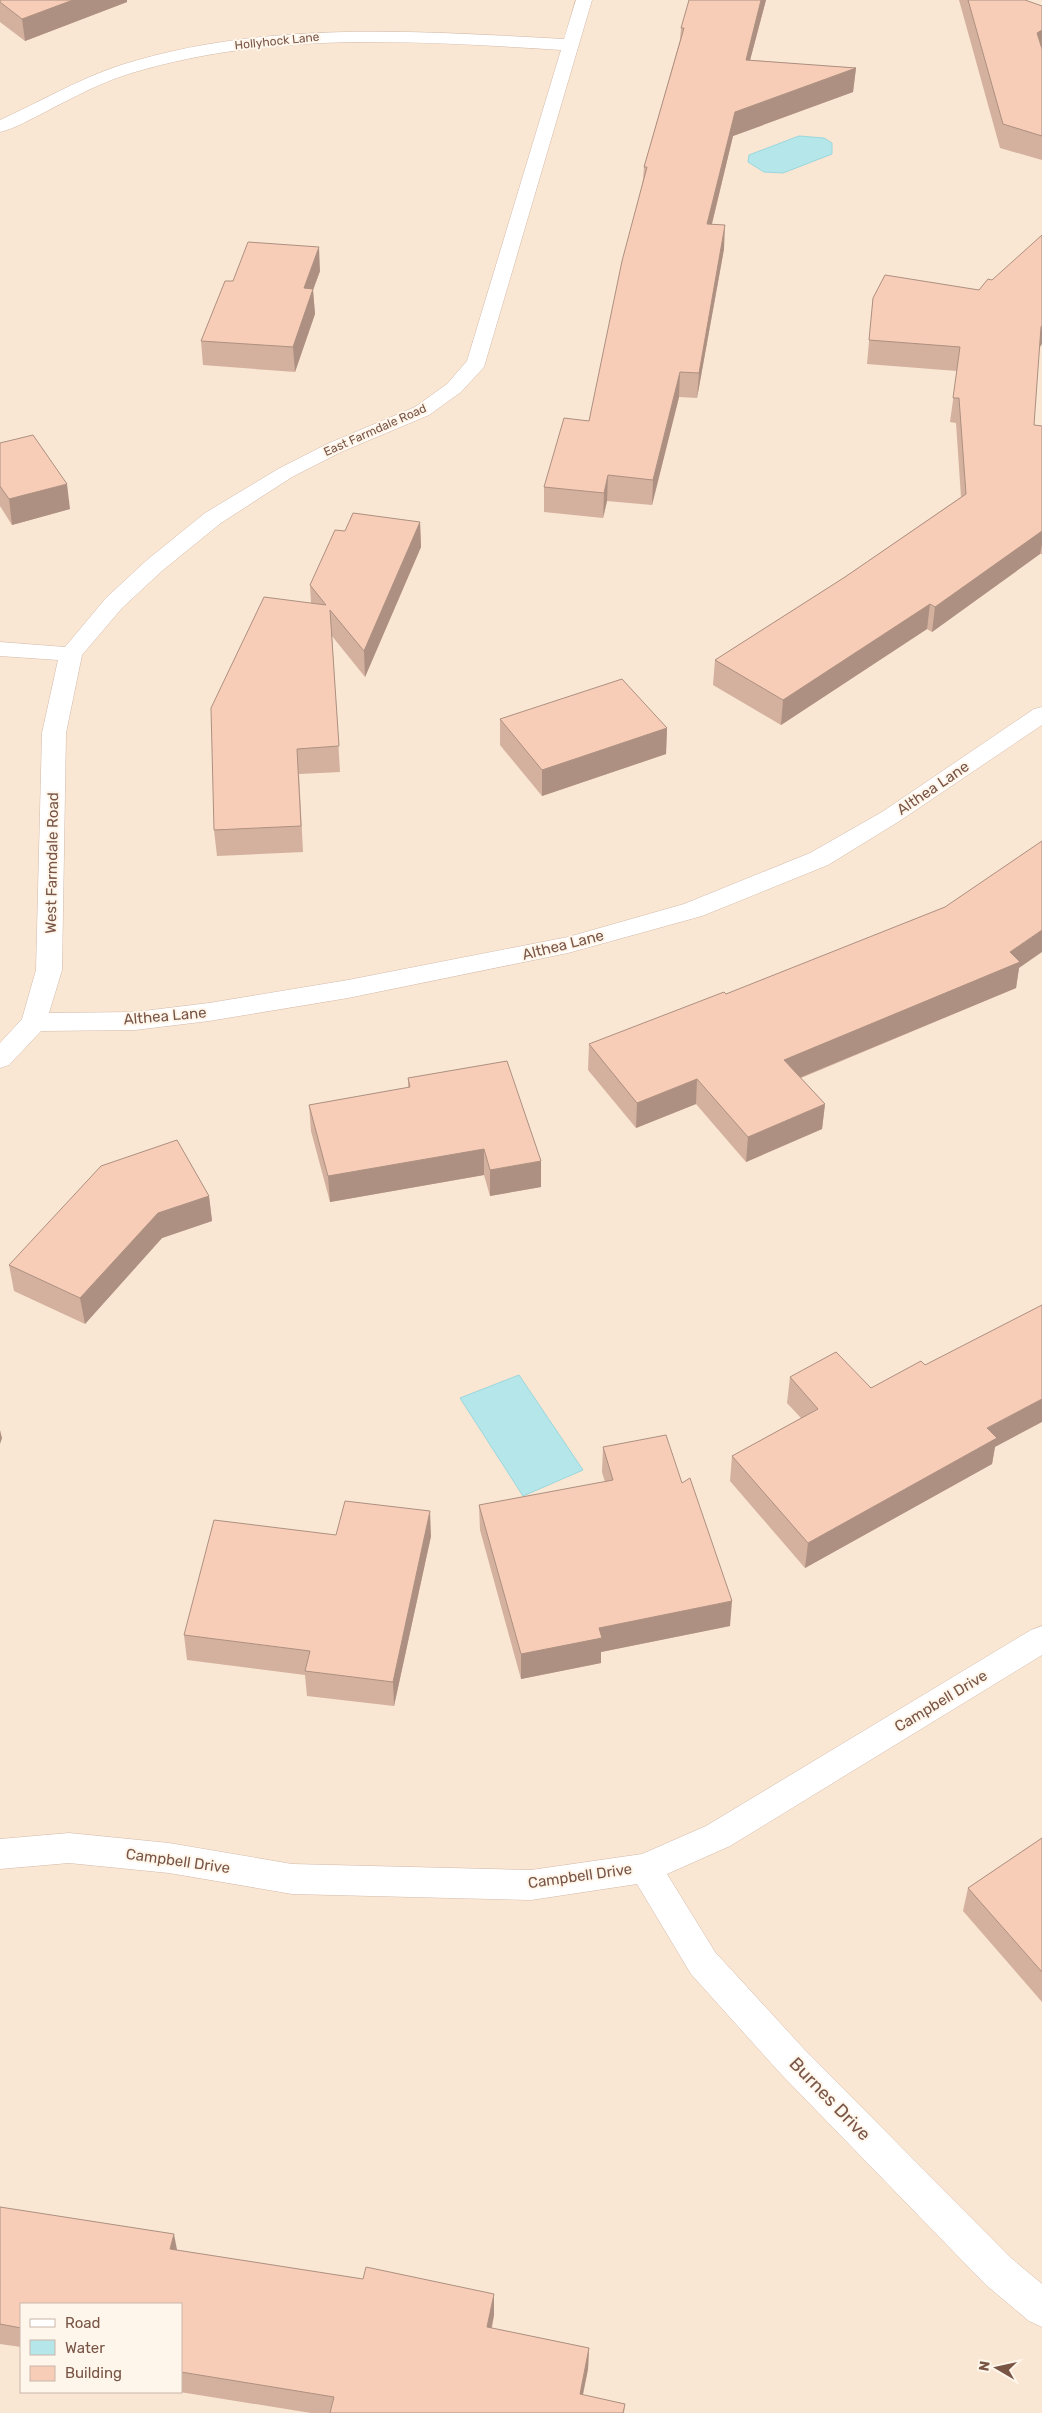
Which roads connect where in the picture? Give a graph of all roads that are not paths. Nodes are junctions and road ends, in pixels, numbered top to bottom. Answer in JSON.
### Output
{"nodes":[{"id":1,"x":584,"y":0,"type":"edge"},
{"id":2,"x":570,"y":45,"type":"junction"},
{"id":3,"x":0,"y":126,"type":"edge"},
{"id":4,"x":0,"y":649,"type":"edge"},
{"id":5,"x":71,"y":654,"type":"junction"},
{"id":6,"x":1042,"y":714,"type":"edge"},
{"id":7,"x":34,"y":1022,"type":"junction"},
{"id":8,"x":0,"y":1059,"type":"edge"},
{"id":9,"x":1042,"y":1639,"type":"edge"},
{"id":10,"x":0,"y":1854,"type":"edge"},
{"id":11,"x":645,"y":1868,"type":"junction"},
{"id":12,"x":1042,"y":2308,"type":"edge"}],
"edges":[{"from":1,"to":2,"type":"street","name":"East Farmdale Road"},
{"from":2,"to":3,"type":"street","name":"Hollyhock Lane"},
{"from":2,"to":5,"type":"street","name":"East Farmdale Road"},
{"from":4,"to":5,"type":"street"},
{"from":5,"to":7,"type":"street","name":"West Farmdale Road"},
{"from":6,"to":7,"type":"street","name":"Althea Lane"},
{"from":7,"to":8,"type":"street","name":"West Farmdale Road"},
{"from":9,"to":11,"type":"street","name":"Campbell Drive"},
{"from":10,"to":11,"type":"street","name":"Campbell Drive"},
{"from":11,"to":12,"type":"street","name":"Burnes Drive"}]}
